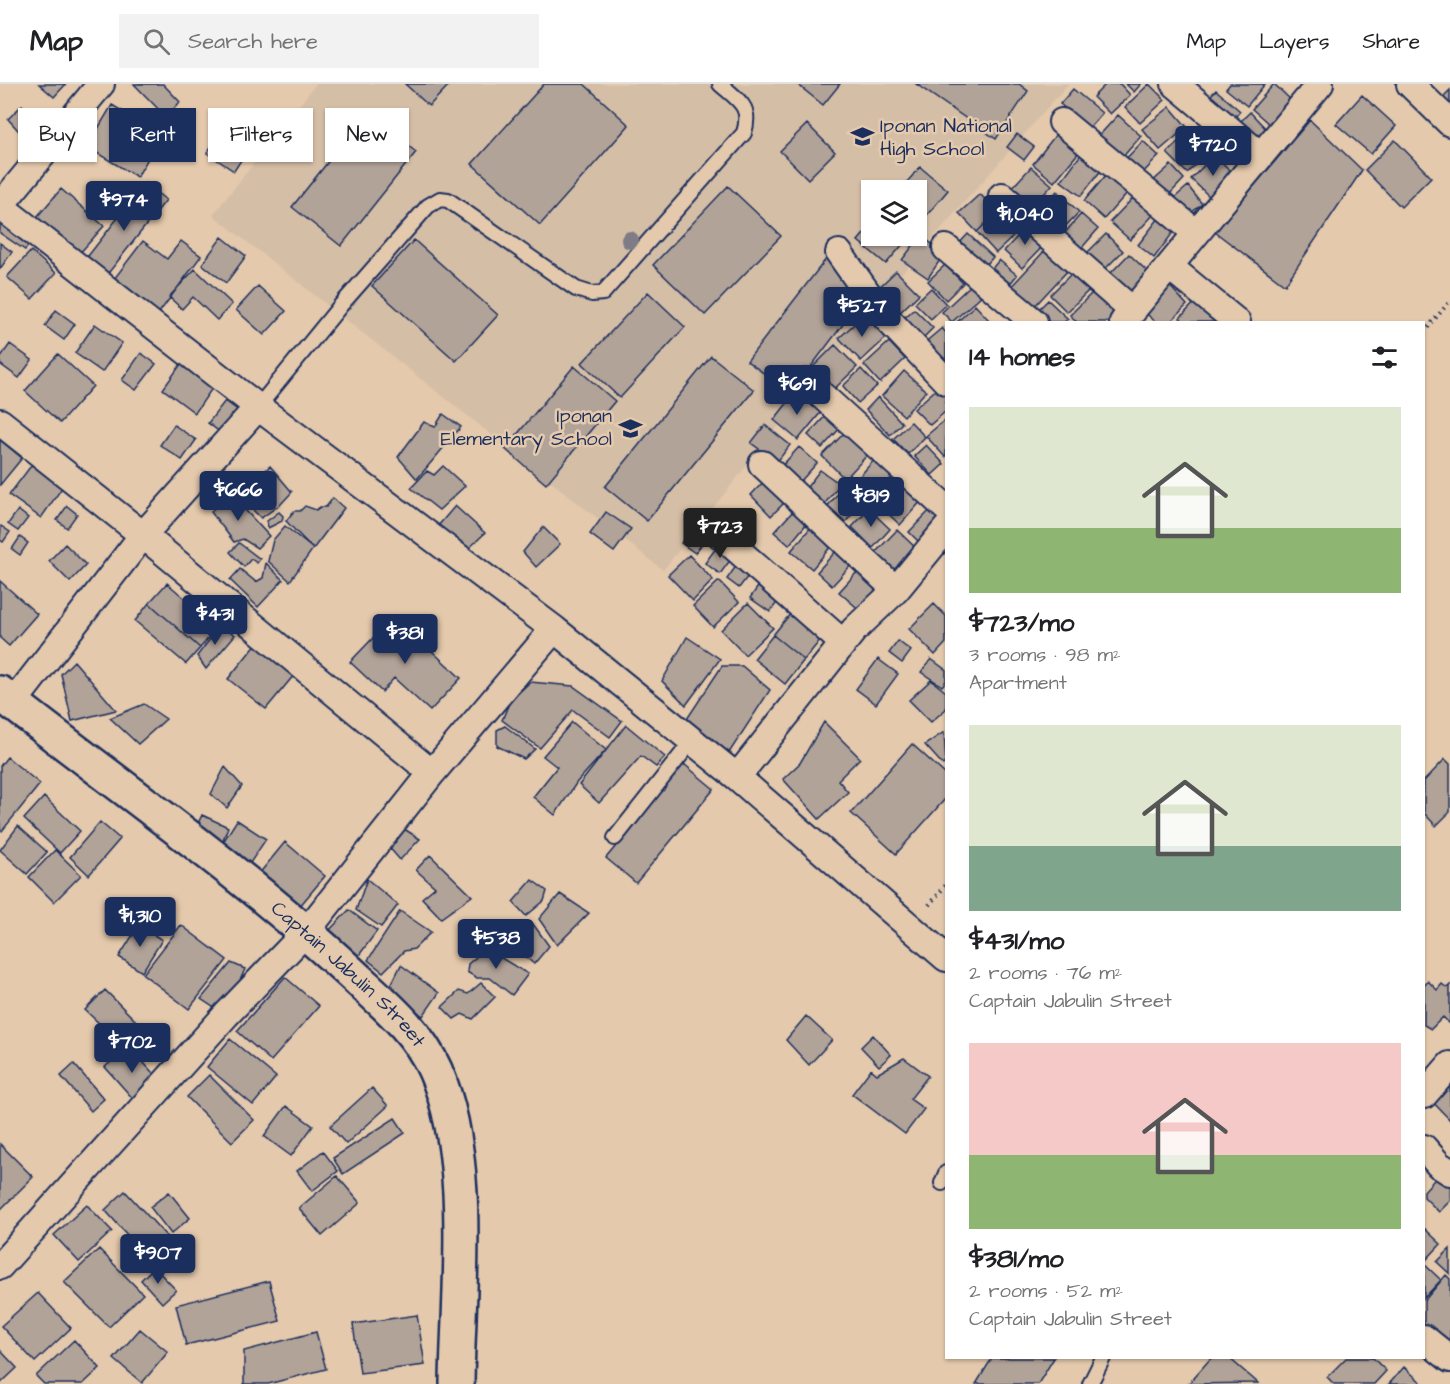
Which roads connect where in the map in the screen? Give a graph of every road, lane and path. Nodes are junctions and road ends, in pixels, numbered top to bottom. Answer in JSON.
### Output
{"nodes":[{"id":1,"x":101,"y":84,"type":"edge"},
{"id":2,"x":720,"y":84,"type":"edge"},
{"id":3,"x":1175,"y":84,"type":"edge"},
{"id":4,"x":1320,"y":84,"type":"edge"},
{"id":5,"x":1410,"y":84,"type":"edge"},
{"id":6,"x":1062,"y":122,"type":"dead end"},
{"id":7,"x":1450,"y":123,"type":"edge"},
{"id":8,"x":1260,"y":154,"type":"junction"},
{"id":9,"x":1002,"y":196,"type":"dead end"},
{"id":10,"x":0,"y":206,"type":"edge"},
{"id":11,"x":1195,"y":232,"type":"junction"},
{"id":12,"x":946,"y":248,"type":"dead end"},
{"id":13,"x":839,"y":254,"type":"dead end"},
{"id":14,"x":1170,"y":267,"type":"junction"},
{"id":15,"x":1450,"y":301,"type":"edge"},
{"id":16,"x":1128,"y":317,"type":"edge"},
{"id":17,"x":1033,"y":321,"type":"edge"},
{"id":18,"x":1236,"y":321,"type":"edge"},
{"id":19,"x":1425,"y":331,"type":"edge"},
{"id":20,"x":945,"y":380,"type":"edge"},
{"id":21,"x":807,"y":382,"type":"dead end"},
{"id":22,"x":258,"y":407,"type":"junction"},
{"id":23,"x":0,"y":422,"type":"edge"},
{"id":24,"x":762,"y":464,"type":"dead end"},
{"id":25,"x":945,"y":507,"type":"edge"},
{"id":26,"x":716,"y":531,"type":"dead end"},
{"id":27,"x":945,"y":532,"type":"edge"},
{"id":28,"x":143,"y":535,"type":"junction"},
{"id":29,"x":937,"y":558,"type":"edge"},
{"id":30,"x":896,"y":590,"type":"junction"},
{"id":31,"x":554,"y":629,"type":"junction"},
{"id":32,"x":843,"y":643,"type":"junction"},
{"id":33,"x":7,"y":698,"type":"edge"},
{"id":34,"x":692,"y":741,"type":"junction"},
{"id":35,"x":432,"y":773,"type":"junction"},
{"id":36,"x":737,"y":777,"type":"junction"},
{"id":37,"x":615,"y":838,"type":"dead end"},
{"id":38,"x":306,"y":932,"type":"junction"},
{"id":39,"x":945,"y":957,"type":"edge"},
{"id":40,"x":1450,"y":1065,"type":"edge"},
{"id":41,"x":1425,"y":1094,"type":"edge"},
{"id":42,"x":1425,"y":1149,"type":"edge"},
{"id":43,"x":1450,"y":1172,"type":"edge"},
{"id":44,"x":0,"y":1266,"type":"edge"},
{"id":45,"x":1425,"y":1339,"type":"edge"},
{"id":46,"x":1102,"y":1359,"type":"edge"},
{"id":47,"x":1450,"y":1359,"type":"edge"},
{"id":48,"x":457,"y":1384,"type":"edge"},
{"id":49,"x":1090,"y":1384,"type":"edge"}],
"edges":[{"from":1,"to":10,"type":"street"},
{"from":2,"to":22,"type":"lane"},
{"from":3,"to":8,"type":"street"},
{"from":4,"to":8,"type":"street"},
{"from":5,"to":7,"type":"street"},
{"from":6,"to":11,"type":"street"},
{"from":8,"to":11,"type":"street"},
{"from":9,"to":16,"type":"street"},
{"from":10,"to":22,"type":"street"},
{"from":11,"to":14,"type":"street"},
{"from":12,"to":17,"type":"street"},
{"from":13,"to":20,"type":"street"},
{"from":14,"to":16,"type":"street"},
{"from":14,"to":18,"type":"street"},
{"from":15,"to":19,"type":"path"},
{"from":21,"to":25,"type":"street"},
{"from":22,"to":28,"type":"street"},
{"from":22,"to":31,"type":"street"},
{"from":23,"to":28,"type":"street"},
{"from":24,"to":30,"type":"street"},
{"from":26,"to":32,"type":"street"},
{"from":27,"to":29,"type":"street"},
{"from":28,"to":33,"type":"street"},
{"from":28,"to":35,"type":"street"},
{"from":29,"to":30,"type":"street"},
{"from":30,"to":32,"type":"street"},
{"from":31,"to":34,"type":"street"},
{"from":31,"to":35,"type":"street"},
{"from":32,"to":36,"type":"street"},
{"from":33,"to":38,"type":"street","name":"Captain Jabulin Street"},
{"from":34,"to":36,"type":"street"},
{"from":34,"to":37,"type":"lane"},
{"from":35,"to":38,"type":"street"},
{"from":36,"to":39,"type":"street"},
{"from":38,"to":44,"type":"street"},
{"from":38,"to":48,"type":"street","name":"Captain Jabulin Street"},
{"from":40,"to":41,"type":"street"},
{"from":42,"to":43,"type":"street"},
{"from":45,"to":47,"type":"street"},
{"from":46,"to":49,"type":"lane"}]}
